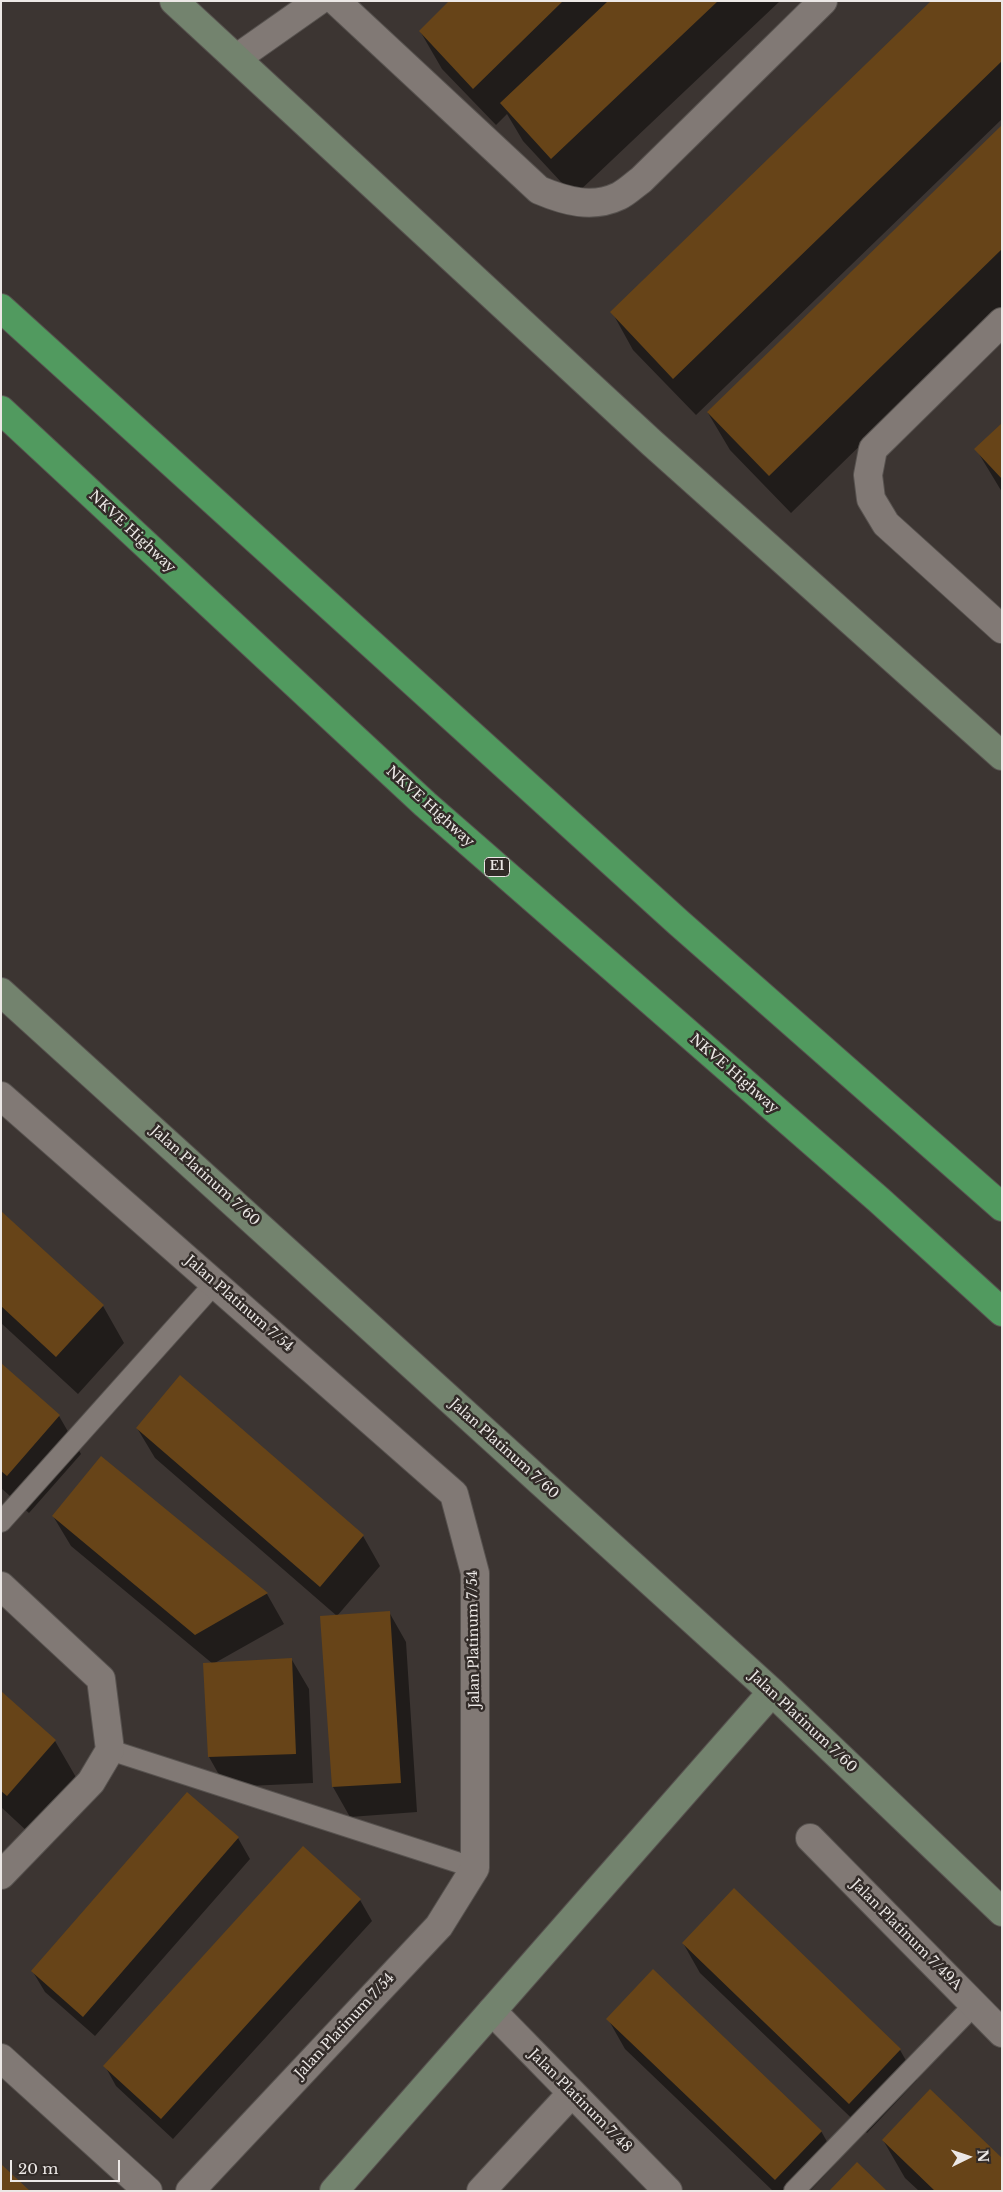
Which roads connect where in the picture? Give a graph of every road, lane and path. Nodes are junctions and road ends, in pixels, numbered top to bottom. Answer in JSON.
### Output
{"nodes":[{"id":1,"x":174,"y":1,"type":"edge"},
{"id":2,"x":318,"y":1,"type":"edge"},
{"id":3,"x":336,"y":1,"type":"edge"},
{"id":4,"x":823,"y":1,"type":"edge"},
{"id":5,"x":237,"y":58,"type":"junction"},
{"id":6,"x":1,"y":308,"type":"edge"},
{"id":7,"x":1002,"y":322,"type":"edge"},
{"id":8,"x":1,"y":410,"type":"edge"},
{"id":9,"x":1002,"y":629,"type":"edge"},
{"id":10,"x":1002,"y":756,"type":"edge"},
{"id":11,"x":1,"y":992,"type":"edge"},
{"id":12,"x":1,"y":1096,"type":"edge"},
{"id":13,"x":1002,"y":1207,"type":"edge"},
{"id":14,"x":215,"y":1283,"type":"junction"},
{"id":15,"x":1002,"y":1312,"type":"edge"},
{"id":16,"x":1,"y":1522,"type":"edge"},
{"id":17,"x":1,"y":1586,"type":"edge"},
{"id":18,"x":772,"y":1692,"type":"junction"},
{"id":19,"x":110,"y":1750,"type":"junction"},
{"id":20,"x":810,"y":1838,"type":"dead end"},
{"id":21,"x":475,"y":1868,"type":"junction"},
{"id":22,"x":1,"y":1875,"type":"edge"},
{"id":23,"x":1002,"y":1912,"type":"edge"},
{"id":24,"x":974,"y":2005,"type":"junction"},
{"id":25,"x":492,"y":2011,"type":"junction"},
{"id":26,"x":1002,"y":2033,"type":"edge"},
{"id":27,"x":1,"y":2058,"type":"edge"},
{"id":28,"x":571,"y":2094,"type":"junction"},
{"id":29,"x":148,"y":2191,"type":"edge"},
{"id":30,"x":190,"y":2191,"type":"edge"},
{"id":31,"x":334,"y":2191,"type":"edge"},
{"id":32,"x":481,"y":2191,"type":"edge"},
{"id":33,"x":668,"y":2191,"type":"edge"},
{"id":34,"x":794,"y":2191,"type":"edge"}],
"edges":[{"from":1,"to":5,"type":"street"},
{"from":2,"to":5,"type":"street"},
{"from":3,"to":4,"type":"street"},
{"from":5,"to":10,"type":"street"},
{"from":6,"to":13,"type":"highway"},
{"from":7,"to":9,"type":"street"},
{"from":8,"to":15,"type":"highway","name":"NKVE Highway","number":"E1"},
{"from":11,"to":18,"type":"street","name":"Jalan Platinum 7/60"},
{"from":12,"to":14,"type":"street","name":"Jalan Platinum 7/54"},
{"from":14,"to":16,"type":"lane"},
{"from":14,"to":21,"type":"street","name":"Jalan Platinum 7/54"},
{"from":17,"to":19,"type":"street"},
{"from":18,"to":23,"type":"street","name":"Jalan Platinum 7/60"},
{"from":18,"to":25,"type":"street"},
{"from":19,"to":21,"type":"lane"},
{"from":19,"to":22,"type":"street"},
{"from":20,"to":24,"type":"street","name":"Jalan Platinum 7/49A"},
{"from":21,"to":30,"type":"street","name":"Jalan Platinum 7/54"},
{"from":24,"to":26,"type":"street","name":"Jalan Platinum 7/49A"},
{"from":24,"to":34,"type":"lane"},
{"from":25,"to":28,"type":"street","name":"Jalan Platinum 7/48"},
{"from":25,"to":31,"type":"street"},
{"from":27,"to":29,"type":"street"},
{"from":28,"to":32,"type":"street"},
{"from":28,"to":33,"type":"street","name":"Jalan Platinum 7/48"}]}
